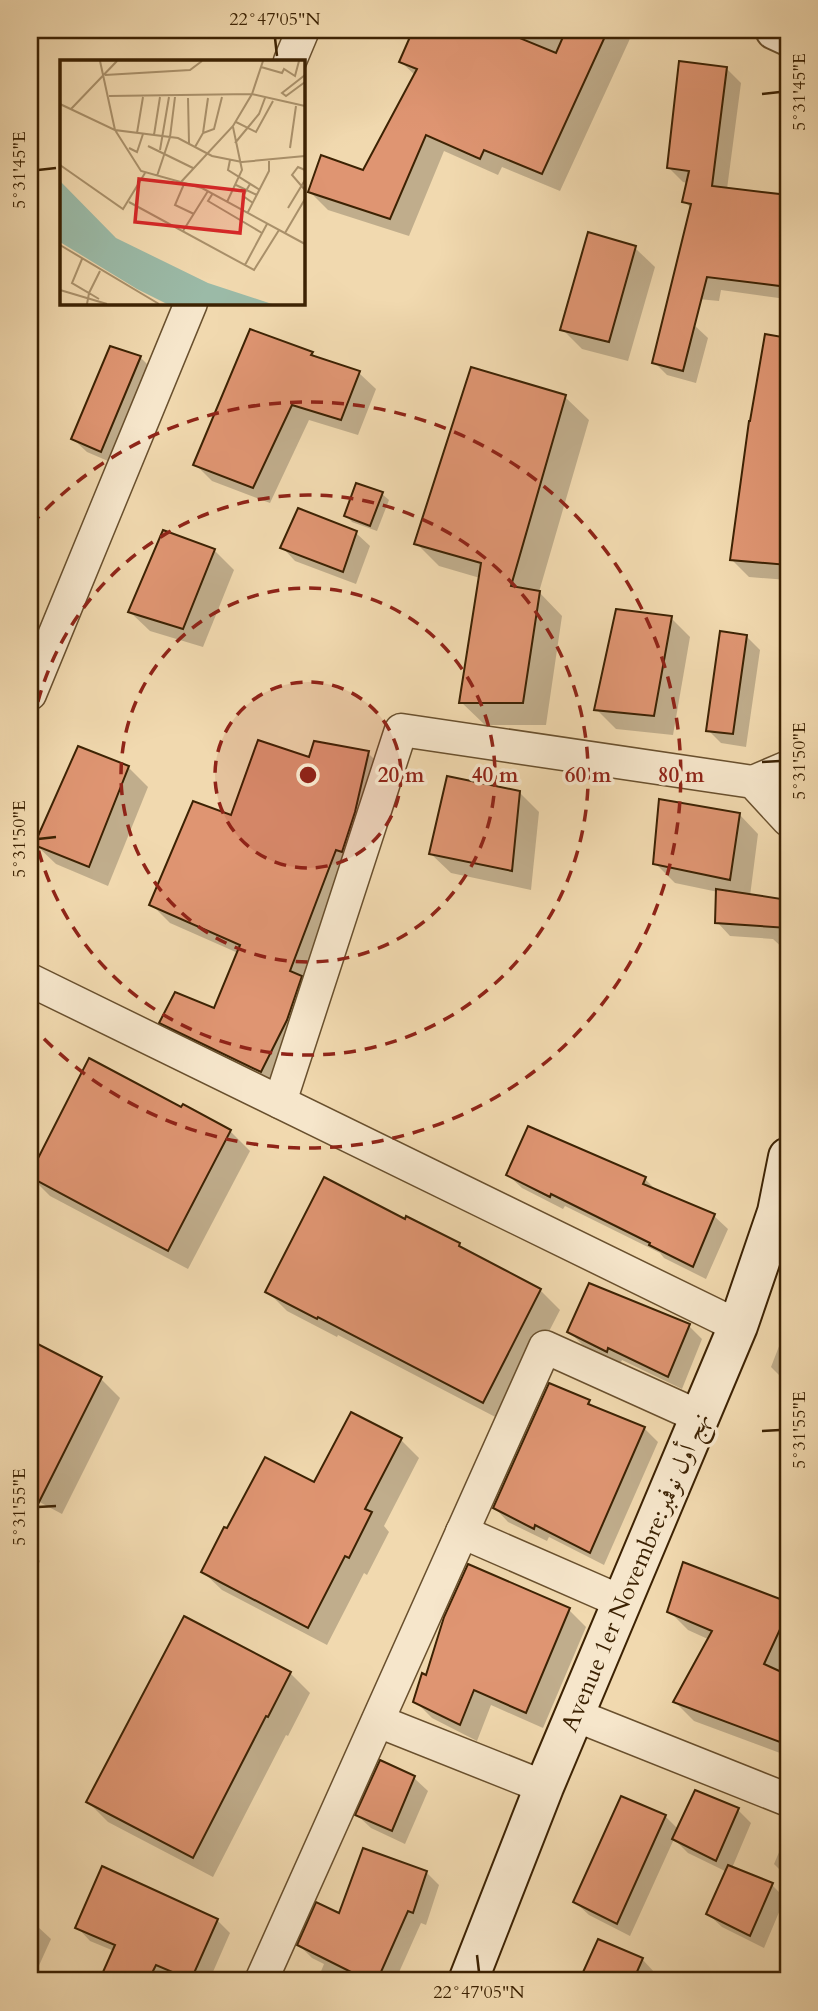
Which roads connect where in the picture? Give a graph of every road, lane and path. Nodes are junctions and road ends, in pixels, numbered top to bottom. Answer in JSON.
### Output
{"nodes":[{"id":1,"x":303,"y":30,"type":"edge"},
{"id":2,"x":775,"y":30,"type":"edge"},
{"id":3,"x":788,"y":36,"type":"edge"},
{"id":4,"x":290,"y":60,"type":"edge"},
{"id":5,"x":191,"y":304,"type":"edge"},
{"id":6,"x":30,"y":694,"type":"edge"},
{"id":7,"x":788,"y":767,"type":"edge"},
{"id":8,"x":754,"y":782,"type":"junction"},
{"id":9,"x":788,"y":820,"type":"edge"},
{"id":10,"x":30,"y":980,"type":"edge"},
{"id":11,"x":280,"y":1102,"type":"junction"},
{"id":12,"x":788,"y":1157,"type":"edge"},
{"id":13,"x":738,"y":1326,"type":"junction"},
{"id":14,"x":700,"y":1417,"type":"junction"},
{"id":15,"x":462,"y":1532,"type":"junction"},
{"id":16,"x":622,"y":1602,"type":"junction"},
{"id":17,"x":575,"y":1715,"type":"junction"},
{"id":18,"x":378,"y":1721,"type":"junction"},
{"id":19,"x":544,"y":1787,"type":"junction"},
{"id":20,"x":788,"y":1800,"type":"edge"},
{"id":21,"x":261,"y":1981,"type":"edge"},
{"id":22,"x":468,"y":1981,"type":"edge"}],
"edges":[{"from":1,"to":4,"type":"street"},
{"from":2,"to":3,"type":"main road"},
{"from":5,"to":6,"type":"street"},
{"from":7,"to":8,"type":"street"},
{"from":8,"to":9,"type":"street"},
{"from":8,"to":11,"type":"street"},
{"from":10,"to":11,"type":"street"},
{"from":11,"to":13,"type":"street"},
{"from":12,"to":13,"type":"main road","name":"Avenue 1er Novembre;نهج أول نوفمبر"},
{"from":13,"to":14,"type":"main road","name":"Avenue 1er Novembre;نهج أول نوفمبر"},
{"from":14,"to":15,"type":"street"},
{"from":14,"to":16,"type":"main road","name":"Avenue 1er Novembre;نهج أول نوفمبر"},
{"from":15,"to":16,"type":"street"},
{"from":15,"to":18,"type":"street"},
{"from":16,"to":17,"type":"main road","name":"Avenue 1er Novembre;نهج أول نوفمبر"},
{"from":17,"to":19,"type":"main road","name":"Avenue 1er Novembre;نهج أول نوفمبر"},
{"from":17,"to":20,"type":"street"},
{"from":18,"to":19,"type":"street"},
{"from":18,"to":21,"type":"street"},
{"from":19,"to":22,"type":"main road","name":"Avenue 1er Novembre;نهج أول نوفمبر"}]}
